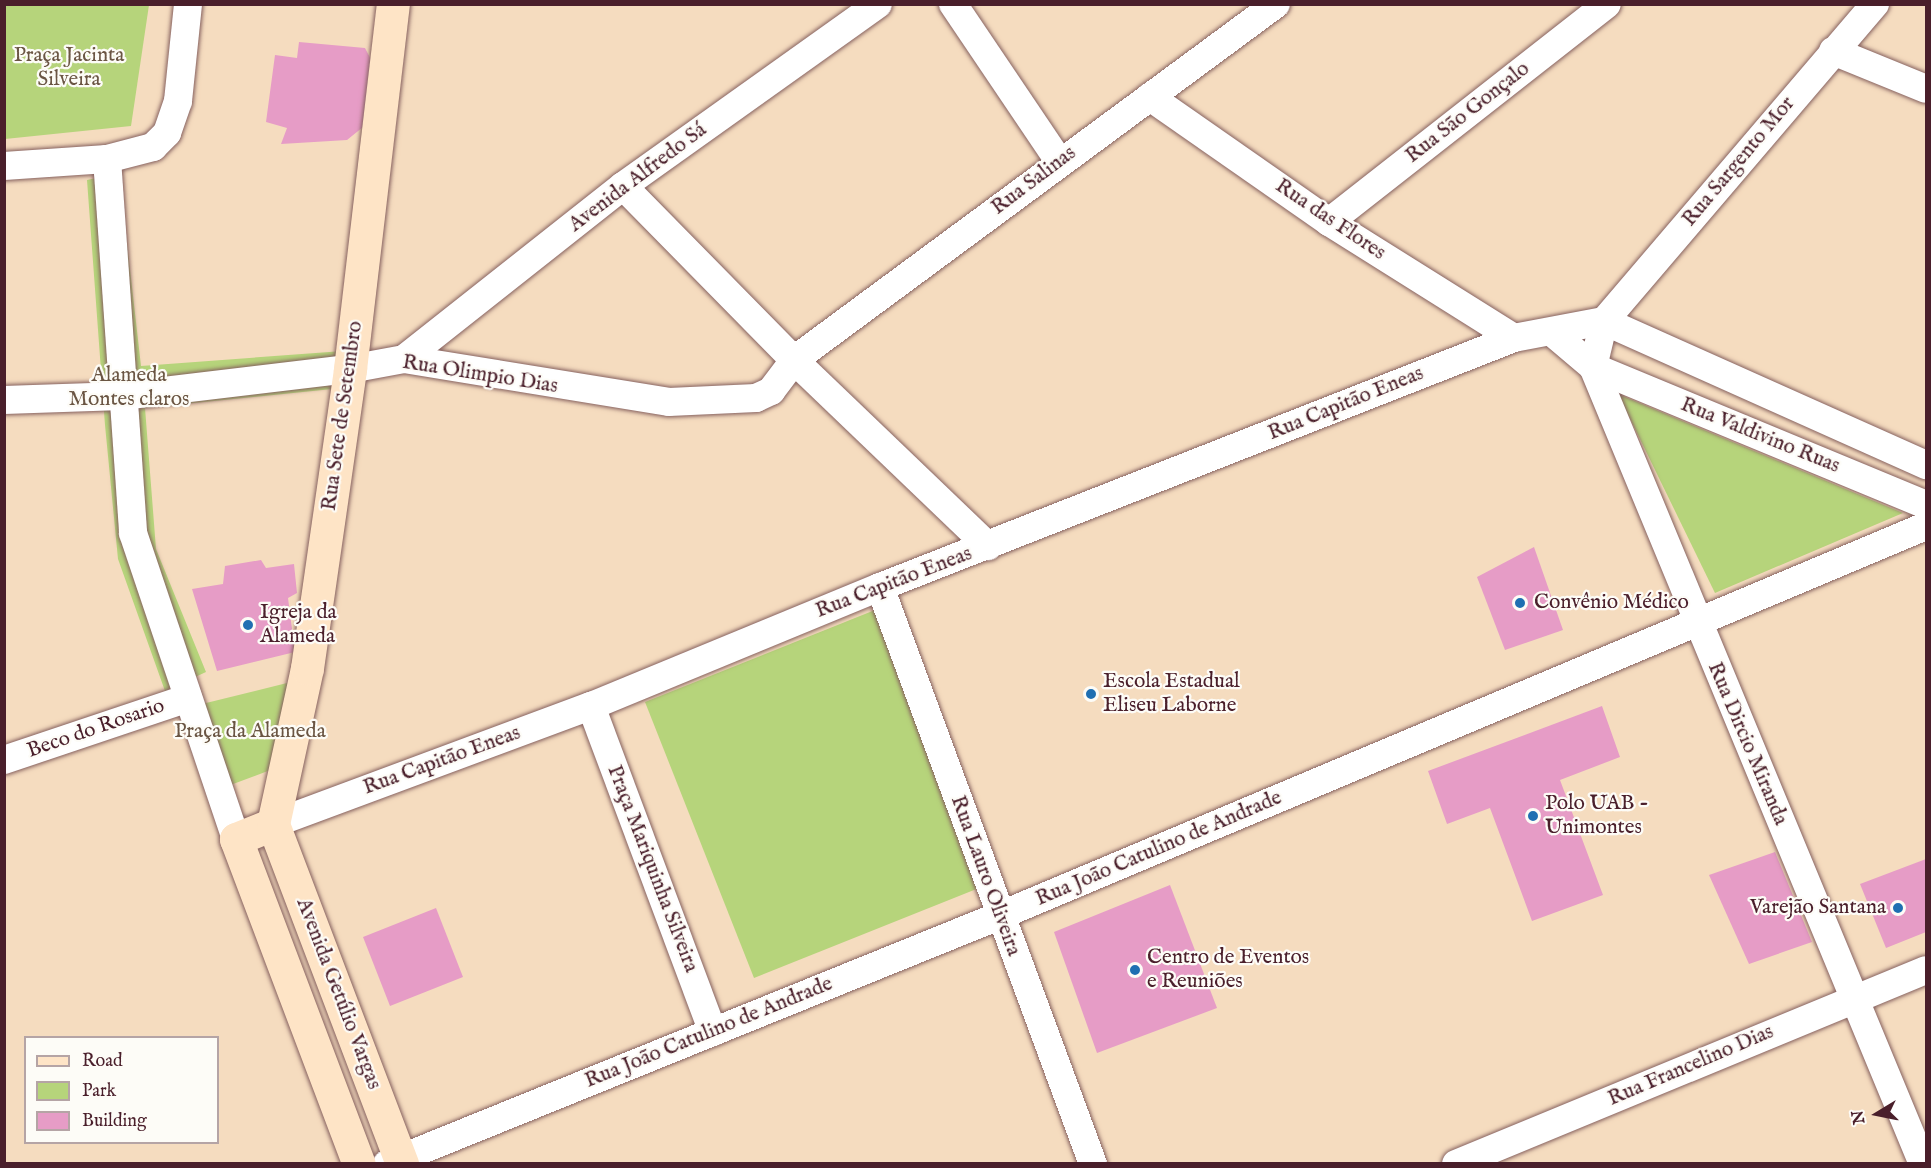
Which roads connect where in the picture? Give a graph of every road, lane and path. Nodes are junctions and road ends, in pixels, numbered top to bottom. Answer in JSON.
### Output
{"nodes":[{"id":1,"x":188,"y":4,"type":"edge"},
{"id":2,"x":393,"y":4,"type":"edge"},
{"id":3,"x":878,"y":4,"type":"edge"},
{"id":4,"x":953,"y":4,"type":"edge"},
{"id":5,"x":1276,"y":4,"type":"edge"},
{"id":6,"x":1875,"y":4,"type":"edge"},
{"id":7,"x":1600,"y":7,"type":"edge"},
{"id":8,"x":1833,"y":51,"type":"junction"},
{"id":9,"x":1926,"y":89,"type":"edge"},
{"id":10,"x":1150,"y":97,"type":"junction"},
{"id":11,"x":107,"y":159,"type":"junction"},
{"id":12,"x":1059,"y":161,"type":"junction"},
{"id":13,"x":4,"y":166,"type":"edge"},
{"id":14,"x":623,"y":186,"type":"junction"},
{"id":15,"x":1329,"y":222,"type":"junction"},
{"id":16,"x":1604,"y":321,"type":"junction"},
{"id":17,"x":1553,"y":333,"type":"junction"},
{"id":18,"x":1514,"y":338,"type":"junction"},
{"id":19,"x":404,"y":359,"type":"junction"},
{"id":20,"x":794,"y":360,"type":"junction"},
{"id":21,"x":1593,"y":367,"type":"junction"},
{"id":22,"x":350,"y":369,"type":"junction"},
{"id":23,"x":122,"y":396,"type":"junction"},
{"id":24,"x":4,"y":400,"type":"edge"},
{"id":25,"x":1926,"y":465,"type":"edge"},
{"id":26,"x":1926,"y":505,"type":"edge"},
{"id":27,"x":1926,"y":526,"type":"edge"},
{"id":28,"x":988,"y":546,"type":"junction"},
{"id":29,"x":880,"y":587,"type":"junction"},
{"id":30,"x":1696,"y":622,"type":"junction"},
{"id":31,"x":188,"y":698,"type":"junction"},
{"id":32,"x":591,"y":706,"type":"junction"},
{"id":33,"x":4,"y":760,"type":"edge"},
{"id":34,"x":273,"y":824,"type":"junction"},
{"id":35,"x":236,"y":839,"type":"junction"},
{"id":36,"x":999,"y":916,"type":"junction"},
{"id":37,"x":1926,"y":970,"type":"edge"},
{"id":38,"x":1853,"y":999,"type":"junction"},
{"id":39,"x":713,"y":1032,"type":"junction"},
{"id":40,"x":396,"y":1162,"type":"edge"},
{"id":41,"x":358,"y":1164,"type":"edge"},
{"id":42,"x":1093,"y":1164,"type":"edge"},
{"id":43,"x":1456,"y":1164,"type":"edge"},
{"id":44,"x":1923,"y":1164,"type":"edge"}],
"edges":[{"from":1,"to":11,"type":"street"},
{"from":2,"to":22,"type":"street","name":"Rua Sete de Setembro"},
{"from":3,"to":14,"type":"street","name":"Avenida Alfredo Sá"},
{"from":4,"to":12,"type":"street"},
{"from":5,"to":10,"type":"street","name":"Rua Salinas"},
{"from":6,"to":8,"type":"street","name":"Rua Sargento Mor"},
{"from":7,"to":15,"type":"street","name":"Rua São Gonçalo"},
{"from":8,"to":9,"type":"street"},
{"from":8,"to":16,"type":"street","name":"Rua Sargento Mor"},
{"from":10,"to":12,"type":"street","name":"Rua Salinas"},
{"from":10,"to":15,"type":"street","name":"Rua das Flores"},
{"from":11,"to":13,"type":"street"},
{"from":11,"to":23,"type":"street"},
{"from":12,"to":20,"type":"street","name":"Rua Salinas"},
{"from":14,"to":19,"type":"street","name":"Avenida Alfredo Sá"},
{"from":14,"to":20,"type":"street"},
{"from":15,"to":18,"type":"street","name":"Rua das Flores"},
{"from":16,"to":17,"type":"street","name":"Rua Capitão Eneas"},
{"from":16,"to":21,"type":"street"},
{"from":16,"to":25,"type":"street","name":"Rua Valdivino Ruas"},
{"from":17,"to":18,"type":"street","name":"Rua Capitão Eneas"},
{"from":17,"to":21,"type":"street"},
{"from":18,"to":28,"type":"street","name":"Rua Capitão Eneas"},
{"from":19,"to":20,"type":"street","name":"Rua Olimpio Dias"},
{"from":19,"to":22,"type":"street","name":"Rua Olimpio Dias"},
{"from":20,"to":28,"type":"street"},
{"from":21,"to":26,"type":"street","name":"Rua Valdivino Ruas"},
{"from":21,"to":30,"type":"street","name":"Rua Dircio Miranda"},
{"from":22,"to":23,"type":"street","name":"Rua Olimpio Dias"},
{"from":22,"to":34,"type":"street","name":"Rua Sete de Setembro"},
{"from":23,"to":24,"type":"street","name":"Rua Olimpio Dias"},
{"from":23,"to":31,"type":"street"},
{"from":27,"to":30,"type":"street","name":"Rua João Catulino de Andrade"},
{"from":28,"to":29,"type":"street","name":"Rua Capitão Eneas"},
{"from":29,"to":32,"type":"street","name":"Rua Capitão Eneas"},
{"from":29,"to":36,"type":"street","name":"Rua Lauro Oliveira"},
{"from":30,"to":36,"type":"street","name":"Rua João Catulino de Andrade"},
{"from":30,"to":38,"type":"street","name":"Rua Dircio Miranda"},
{"from":31,"to":33,"type":"street","name":"Beco do Rosario"},
{"from":31,"to":35,"type":"street"},
{"from":32,"to":34,"type":"street","name":"Rua Capitão Eneas"},
{"from":32,"to":39,"type":"street","name":"Praça Mariquinha Silveira"},
{"from":34,"to":35,"type":"street","name":"Rua Capitão Eneas"},
{"from":34,"to":40,"type":"street","name":"Avenida Getúlio Vargas"},
{"from":35,"to":41,"type":"street","name":"Avenida Getúlio Vargas"},
{"from":36,"to":39,"type":"street","name":"Rua João Catulino de Andrade"},
{"from":36,"to":42,"type":"street","name":"Rua Lauro Oliveira"},
{"from":37,"to":38,"type":"street","name":"Rua Francelino Dias"},
{"from":38,"to":43,"type":"street","name":"Rua Francelino Dias"},
{"from":38,"to":44,"type":"street","name":"Rua Dircio Miranda"},
{"from":39,"to":40,"type":"street","name":"Rua João Catulino de Andrade"}]}
